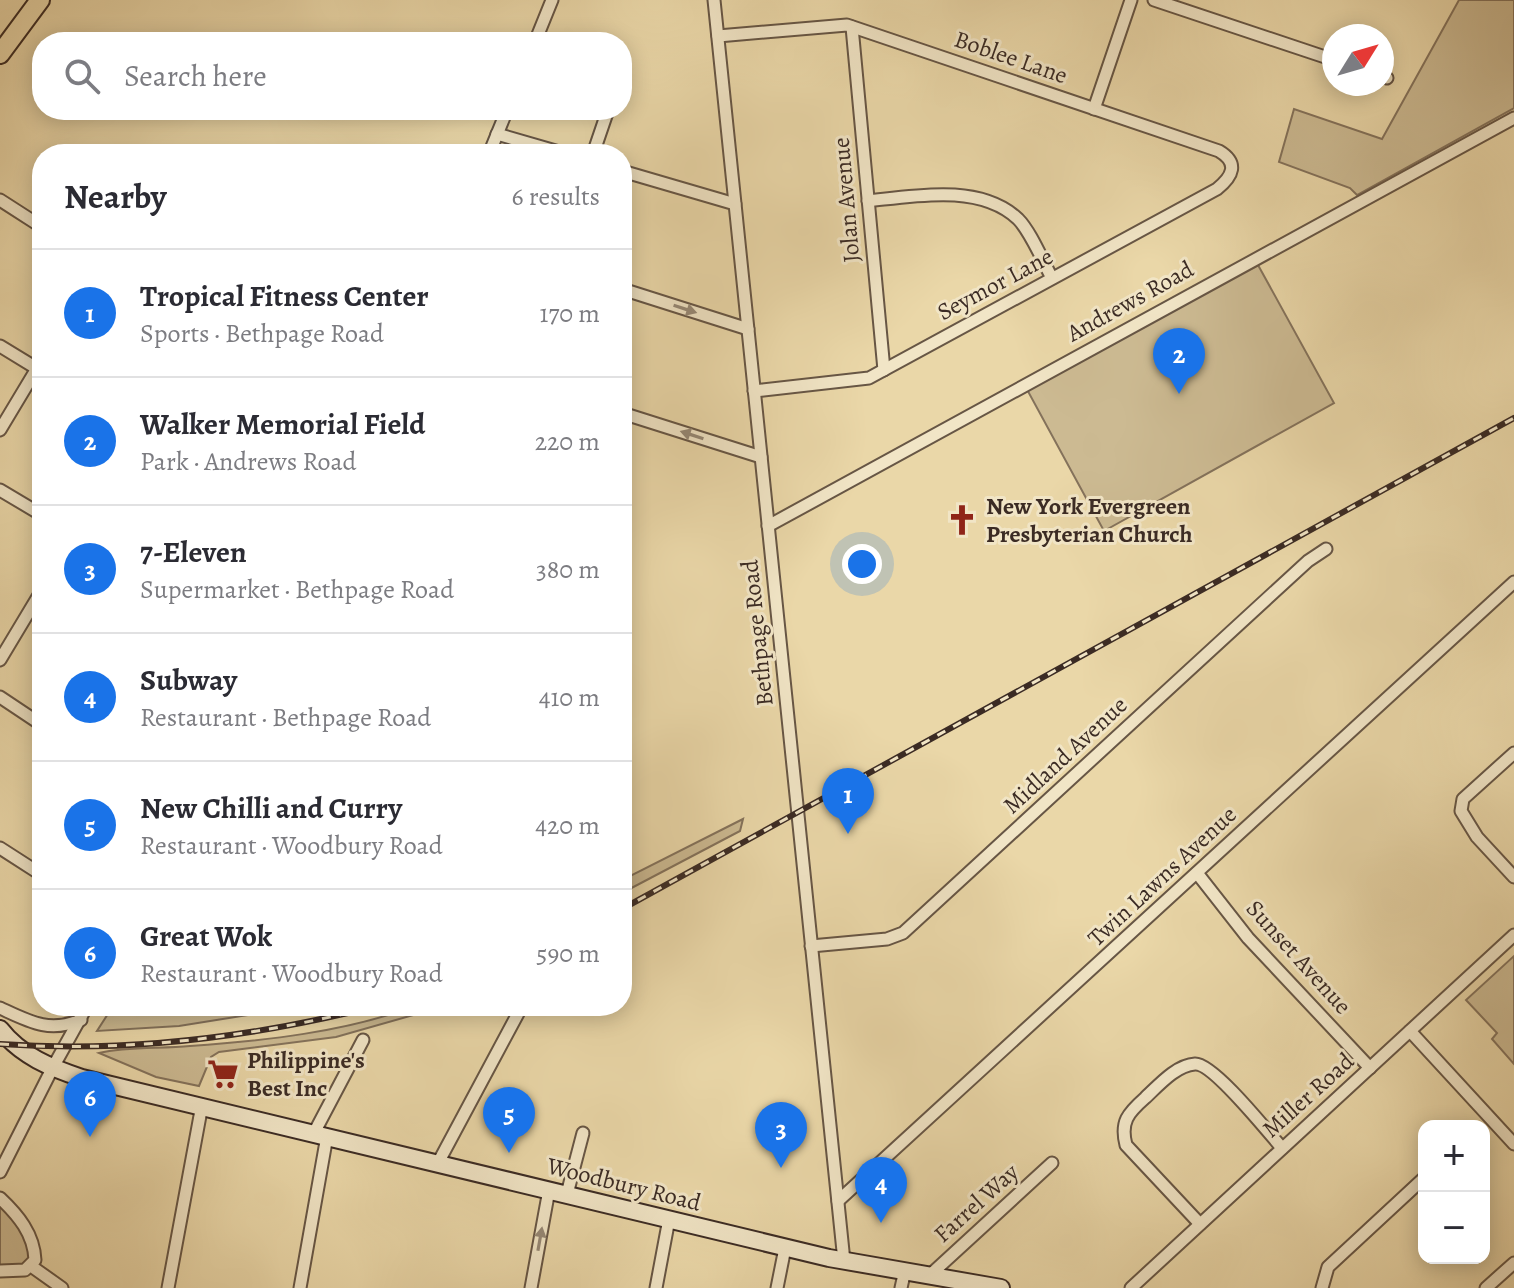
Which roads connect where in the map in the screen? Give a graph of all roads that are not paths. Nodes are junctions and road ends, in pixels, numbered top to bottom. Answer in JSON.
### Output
{"nodes":[{"id":1,"x":40,"y":0,"type":"edge"},
{"id":2,"x":552,"y":0,"type":"edge"},
{"id":3,"x":714,"y":0,"type":"edge"},
{"id":4,"x":1131,"y":0,"type":"edge"},
{"id":5,"x":1154,"y":0,"type":"edge"},
{"id":6,"x":852,"y":27,"type":"junction"},
{"id":7,"x":539,"y":32,"type":"edge"},
{"id":8,"x":718,"y":36,"type":"junction"},
{"id":9,"x":0,"y":54,"type":"edge"},
{"id":10,"x":1322,"y":56,"type":"edge"},
{"id":11,"x":1094,"y":109,"type":"junction"},
{"id":12,"x":1514,"y":118,"type":"edge"},
{"id":13,"x":503,"y":120,"type":"edge"},
{"id":14,"x":605,"y":120,"type":"edge"},
{"id":15,"x":497,"y":134,"type":"junction"},
{"id":16,"x":493,"y":144,"type":"edge"},
{"id":17,"x":532,"y":144,"type":"edge"},
{"id":18,"x":596,"y":144,"type":"edge"},
{"id":19,"x":1233,"y":165,"type":"joint"},
{"id":20,"x":632,"y":174,"type":"edge"},
{"id":21,"x":0,"y":200,"type":"edge"},
{"id":22,"x":868,"y":201,"type":"junction"},
{"id":23,"x":735,"y":204,"type":"junction"},
{"id":24,"x":32,"y":221,"type":"edge"},
{"id":25,"x":1052,"y":278,"type":"junction"},
{"id":26,"x":632,"y":292,"type":"edge"},
{"id":27,"x":748,"y":329,"type":"junction"},
{"id":28,"x":0,"y":346,"type":"edge"},
{"id":29,"x":32,"y":363,"type":"edge"},
{"id":30,"x":884,"y":370,"type":"junction"},
{"id":31,"x":32,"y":380,"type":"edge"},
{"id":32,"x":754,"y":391,"type":"junction"},
{"id":33,"x":632,"y":416,"type":"edge"},
{"id":34,"x":0,"y":430,"type":"edge"},
{"id":35,"x":761,"y":457,"type":"junction"},
{"id":36,"x":0,"y":490,"type":"edge"},
{"id":37,"x":32,"y":509,"type":"edge"},
{"id":38,"x":768,"y":526,"type":"junction"},
{"id":39,"x":1326,"y":549,"type":"dead end"},
{"id":40,"x":1514,"y":582,"type":"edge"},
{"id":41,"x":32,"y":607,"type":"edge"},
{"id":42,"x":0,"y":660,"type":"edge"},
{"id":43,"x":0,"y":697,"type":"edge"},
{"id":44,"x":32,"y":718,"type":"edge"},
{"id":45,"x":1514,"y":753,"type":"edge"},
{"id":46,"x":0,"y":848,"type":"edge"},
{"id":47,"x":32,"y":869,"type":"edge"},
{"id":48,"x":1197,"y":873,"type":"junction"},
{"id":49,"x":1514,"y":877,"type":"edge"},
{"id":50,"x":1514,"y":935,"type":"edge"},
{"id":51,"x":811,"y":946,"type":"junction"},
{"id":52,"x":0,"y":1008,"type":"edge"},
{"id":53,"x":83,"y":1016,"type":"edge"},
{"id":54,"x":517,"y":1016,"type":"edge"},
{"id":55,"x":81,"y":1020,"type":"junction"},
{"id":56,"x":0,"y":1029,"type":"edge"},
{"id":57,"x":1410,"y":1031,"type":"junction"},
{"id":58,"x":363,"y":1040,"type":"dead end"},
{"id":59,"x":1370,"y":1068,"type":"junction"},
{"id":60,"x":52,"y":1069,"type":"junction"},
{"id":61,"x":202,"y":1105,"type":"junction"},
{"id":62,"x":1483,"y":1120,"type":"edge"},
{"id":63,"x":1490,"y":1126,"type":"edge"},
{"id":64,"x":583,"y":1133,"type":"dead end"},
{"id":65,"x":321,"y":1134,"type":"junction"},
{"id":66,"x":1514,"y":1144,"type":"edge"},
{"id":67,"x":1282,"y":1148,"type":"junction"},
{"id":68,"x":438,"y":1163,"type":"junction"},
{"id":69,"x":1052,"y":1163,"type":"dead end"},
{"id":70,"x":0,"y":1172,"type":"edge"},
{"id":71,"x":1418,"y":1184,"type":"edge"},
{"id":72,"x":549,"y":1190,"type":"junction"},
{"id":73,"x":567,"y":1194,"type":"junction"},
{"id":74,"x":0,"y":1198,"type":"edge"},
{"id":75,"x":838,"y":1201,"type":"junction"},
{"id":76,"x":669,"y":1219,"type":"junction"},
{"id":77,"x":1200,"y":1224,"type":"junction"},
{"id":78,"x":785,"y":1248,"type":"junction"},
{"id":79,"x":844,"y":1261,"type":"junction"},
{"id":80,"x":1514,"y":1263,"type":"edge"},
{"id":81,"x":31,"y":1266,"type":"junction"},
{"id":82,"x":905,"y":1270,"type":"junction"},
{"id":83,"x":0,"y":1271,"type":"edge"},
{"id":84,"x":930,"y":1275,"type":"junction"},
{"id":85,"x":62,"y":1288,"type":"edge"},
{"id":86,"x":168,"y":1288,"type":"edge"},
{"id":87,"x":300,"y":1288,"type":"edge"},
{"id":88,"x":531,"y":1288,"type":"edge"},
{"id":89,"x":656,"y":1288,"type":"edge"},
{"id":90,"x":777,"y":1288,"type":"edge"},
{"id":91,"x":901,"y":1288,"type":"edge"},
{"id":92,"x":1001,"y":1288,"type":"edge"},
{"id":93,"x":1131,"y":1288,"type":"edge"},
{"id":94,"x":1322,"y":1288,"type":"edge"},
{"id":95,"x":1486,"y":1288,"type":"edge"}],
"edges":[{"from":1,"to":9,"type":"main road"},
{"from":2,"to":7,"type":"street"},
{"from":3,"to":8,"type":"street","name":"Bethpage Road"},
{"from":4,"to":11,"type":"street"},
{"from":5,"to":10,"type":"street"},
{"from":6,"to":8,"type":"street","name":"Boblee Lane"},
{"from":6,"to":11,"type":"street","name":"Boblee Lane"},
{"from":6,"to":22,"type":"street","name":"Jolan Avenue"},
{"from":8,"to":23,"type":"street","name":"Bethpage Road"},
{"from":11,"to":19,"type":"street","name":"Boblee Lane"},
{"from":12,"to":38,"type":"street","name":"Andrews Road"},
{"from":13,"to":15,"type":"street"},
{"from":14,"to":18,"type":"street"},
{"from":15,"to":16,"type":"street"},
{"from":15,"to":17,"type":"street"},
{"from":19,"to":25,"type":"street","name":"Seymor Lane"},
{"from":20,"to":23,"type":"street"},
{"from":21,"to":24,"type":"street"},
{"from":22,"to":25,"type":"street"},
{"from":22,"to":30,"type":"street","name":"Jolan Avenue"},
{"from":23,"to":27,"type":"street","name":"Bethpage Road"},
{"from":25,"to":30,"type":"street","name":"Seymor Lane"},
{"from":26,"to":27,"type":"street","one_way":true},
{"from":27,"to":32,"type":"street","name":"Bethpage Road"},
{"from":28,"to":29,"type":"street"},
{"from":30,"to":32,"type":"street","name":"Seymor Lane"},
{"from":31,"to":34,"type":"street"},
{"from":32,"to":35,"type":"street","name":"Bethpage Road"},
{"from":35,"to":33,"type":"street","one_way":true},
{"from":35,"to":38,"type":"street","name":"Bethpage Road"},
{"from":36,"to":37,"type":"street"},
{"from":38,"to":51,"type":"street","name":"Bethpage Road"},
{"from":39,"to":51,"type":"street","name":"Midland Avenue"},
{"from":40,"to":48,"type":"street","name":"Twin Lawns Avenue"},
{"from":41,"to":42,"type":"street"},
{"from":43,"to":44,"type":"street"},
{"from":45,"to":49,"type":"street"},
{"from":46,"to":47,"type":"street"},
{"from":48,"to":59,"type":"street","name":"Sunset Avenue"},
{"from":48,"to":75,"type":"street","name":"Twin Lawns Avenue"},
{"from":50,"to":57,"type":"street","name":"Miller Road"},
{"from":51,"to":75,"type":"street","name":"Bethpage Road"},
{"from":52,"to":55,"type":"street"},
{"from":53,"to":55,"type":"street"},
{"from":54,"to":68,"type":"street"},
{"from":55,"to":60,"type":"street"},
{"from":56,"to":60,"type":"main road"},
{"from":57,"to":59,"type":"street","name":"Miller Road"},
{"from":57,"to":62,"type":"street"},
{"from":58,"to":65,"type":"street"},
{"from":59,"to":67,"type":"street","name":"Miller Road"},
{"from":60,"to":61,"type":"main road","name":"Woodbury Road"},
{"from":60,"to":70,"type":"street"},
{"from":61,"to":65,"type":"main road","name":"Woodbury Road"},
{"from":61,"to":86,"type":"street"},
{"from":63,"to":66,"type":"street"},
{"from":64,"to":73,"type":"street"},
{"from":65,"to":68,"type":"main road","name":"Woodbury Road"},
{"from":65,"to":87,"type":"street"},
{"from":67,"to":77,"type":"street","name":"Miller Road"},
{"from":67,"to":77,"type":"street"},
{"from":68,"to":72,"type":"main road","name":"Woodbury Road"},
{"from":69,"to":84,"type":"street","name":"Farrel Way"},
{"from":71,"to":94,"type":"street"},
{"from":72,"to":73,"type":"main road","name":"Woodbury Road"},
{"from":88,"to":72,"type":"street","one_way":true},
{"from":73,"to":76,"type":"main road","name":"Woodbury Road"},
{"from":74,"to":81,"type":"street"},
{"from":75,"to":79,"type":"street","name":"Bethpage Road"},
{"from":76,"to":78,"type":"main road","name":"Woodbury Road"},
{"from":76,"to":89,"type":"street"},
{"from":77,"to":93,"type":"street","name":"Miller Road"},
{"from":78,"to":79,"type":"main road","name":"Woodbury Road"},
{"from":78,"to":90,"type":"street"},
{"from":79,"to":82,"type":"main road","name":"Woodbury Road"},
{"from":80,"to":95,"type":"street"},
{"from":81,"to":83,"type":"street"},
{"from":81,"to":85,"type":"street"},
{"from":82,"to":84,"type":"main road","name":"Woodbury Road"},
{"from":82,"to":91,"type":"street"},
{"from":84,"to":92,"type":"main road","name":"Woodbury Road"}]}
